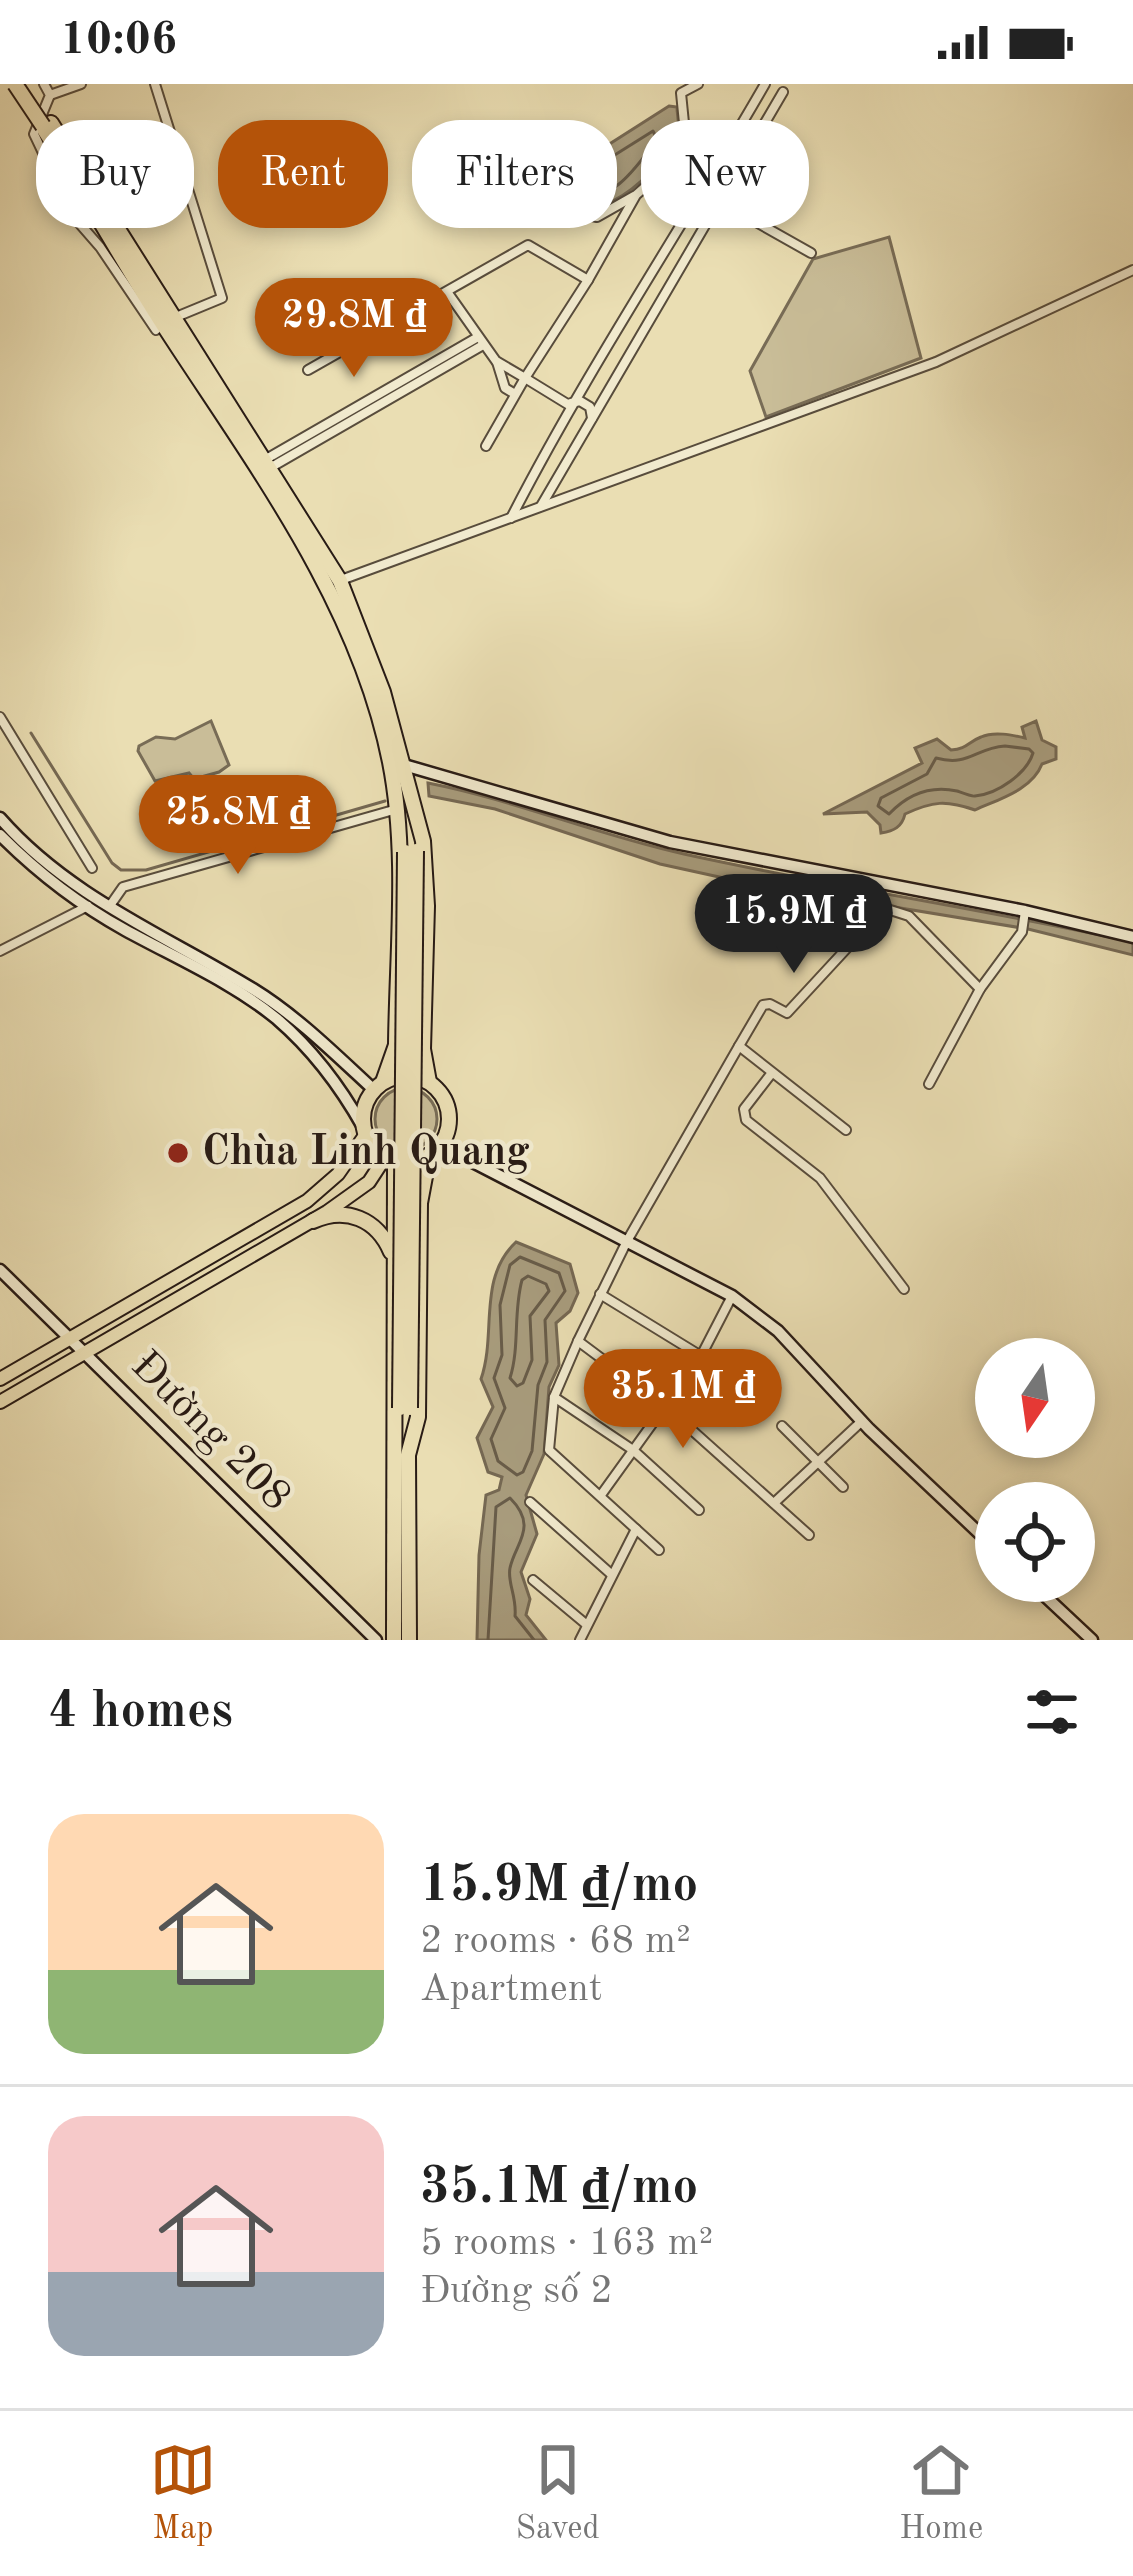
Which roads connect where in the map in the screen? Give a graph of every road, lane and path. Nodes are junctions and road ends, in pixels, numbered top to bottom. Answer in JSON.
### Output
{"nodes":[{"id":1,"x":15,"y":84,"type":"edge"},
{"id":2,"x":26,"y":84,"type":"edge"},
{"id":3,"x":44,"y":84,"type":"edge"},
{"id":4,"x":81,"y":84,"type":"edge"},
{"id":5,"x":155,"y":84,"type":"edge"},
{"id":6,"x":698,"y":84,"type":"edge"},
{"id":7,"x":765,"y":84,"type":"edge"},
{"id":8,"x":783,"y":92,"type":"dead end"},
{"id":9,"x":50,"y":95,"type":"junction"},
{"id":10,"x":43,"y":120,"type":"edge"},
{"id":11,"x":44,"y":120,"type":"edge"},
{"id":12,"x":685,"y":120,"type":"edge"},
{"id":13,"x":744,"y":120,"type":"edge"},
{"id":14,"x":767,"y":120,"type":"edge"},
{"id":15,"x":641,"y":191,"type":"edge"},
{"id":16,"x":636,"y":195,"type":"junction"},
{"id":17,"x":617,"y":206,"type":"edge"},
{"id":18,"x":107,"y":228,"type":"edge"},
{"id":19,"x":115,"y":228,"type":"edge"},
{"id":20,"x":680,"y":228,"type":"edge"},
{"id":21,"x":705,"y":228,"type":"edge"},
{"id":22,"x":766,"y":228,"type":"edge"},
{"id":23,"x":811,"y":253,"type":"dead end"},
{"id":24,"x":1133,"y":270,"type":"edge"},
{"id":25,"x":588,"y":280,"type":"junction"},
{"id":26,"x":448,"y":293,"type":"junction"},
{"id":27,"x":175,"y":318,"type":"junction"},
{"id":28,"x":156,"y":331,"type":"dead end"},
{"id":29,"x":480,"y":341,"type":"junction"},
{"id":30,"x":496,"y":361,"type":"junction"},
{"id":31,"x":308,"y":370,"type":"dead end"},
{"id":32,"x":526,"y":378,"type":"junction"},
{"id":33,"x":515,"y":394,"type":"junction"},
{"id":34,"x":568,"y":408,"type":"junction"},
{"id":35,"x":591,"y":421,"type":"junction"},
{"id":36,"x":486,"y":446,"type":"dead end"},
{"id":37,"x":263,"y":466,"type":"junction"},
{"id":38,"x":540,"y":508,"type":"junction"},
{"id":39,"x":511,"y":518,"type":"junction"},
{"id":40,"x":340,"y":580,"type":"junction"},
{"id":41,"x":0,"y":717,"type":"edge"},
{"id":42,"x":404,"y":765,"type":"junction"},
{"id":43,"x":405,"y":808,"type":"junction"},
{"id":44,"x":0,"y":818,"type":"edge"},
{"id":45,"x":0,"y":835,"type":"edge"},
{"id":46,"x":92,"y":868,"type":"dead end"},
{"id":47,"x":800,"y":893,"type":"dead end"},
{"id":48,"x":83,"y":905,"type":"junction"},
{"id":49,"x":108,"y":908,"type":"junction"},
{"id":50,"x":884,"y":908,"type":"junction"},
{"id":51,"x":1025,"y":913,"type":"junction"},
{"id":52,"x":1133,"y":938,"type":"edge"},
{"id":53,"x":0,"y":951,"type":"edge"},
{"id":54,"x":980,"y":989,"type":"junction"},
{"id":55,"x":739,"y":1046,"type":"junction"},
{"id":56,"x":771,"y":1074,"type":"junction"},
{"id":57,"x":429,"y":1082,"type":"junction"},
{"id":58,"x":929,"y":1084,"type":"dead end"},
{"id":59,"x":379,"y":1086,"type":"junction"},
{"id":60,"x":846,"y":1130,"type":"dead end"},
{"id":61,"x":365,"y":1131,"type":"junction"},
{"id":62,"x":434,"y":1150,"type":"junction"},
{"id":63,"x":390,"y":1158,"type":"junction"},
{"id":64,"x":313,"y":1221,"type":"junction"},
{"id":65,"x":271,"y":1222,"type":"junction"},
{"id":66,"x":281,"y":1239,"type":"junction"},
{"id":67,"x":627,"y":1241,"type":"junction"},
{"id":68,"x":392,"y":1260,"type":"junction"},
{"id":69,"x":0,"y":1270,"type":"edge"},
{"id":70,"x":904,"y":1289,"type":"dead end"},
{"id":71,"x":600,"y":1294,"type":"junction"},
{"id":72,"x":732,"y":1296,"type":"junction"},
{"id":73,"x":69,"y":1339,"type":"junction"},
{"id":74,"x":578,"y":1341,"type":"junction"},
{"id":75,"x":84,"y":1354,"type":"junction"},
{"id":76,"x":701,"y":1357,"type":"junction"},
{"id":77,"x":0,"y":1379,"type":"edge"},
{"id":78,"x":554,"y":1397,"type":"junction"},
{"id":79,"x":752,"y":1397,"type":"dead end"},
{"id":80,"x":0,"y":1402,"type":"edge"},
{"id":81,"x":665,"y":1406,"type":"junction"},
{"id":82,"x":862,"y":1421,"type":"junction"},
{"id":83,"x":782,"y":1426,"type":"dead end"},
{"id":84,"x":634,"y":1450,"type":"junction"},
{"id":85,"x":402,"y":1455,"type":"junction"},
{"id":86,"x":818,"y":1462,"type":"junction"},
{"id":87,"x":843,"y":1487,"type":"dead end"},
{"id":88,"x":601,"y":1495,"type":"junction"},
{"id":89,"x":530,"y":1502,"type":"dead end"},
{"id":90,"x":773,"y":1503,"type":"junction"},
{"id":91,"x":699,"y":1510,"type":"dead end"},
{"id":92,"x":636,"y":1529,"type":"junction"},
{"id":93,"x":975,"y":1529,"type":"edge"},
{"id":94,"x":809,"y":1535,"type":"dead end"},
{"id":95,"x":659,"y":1550,"type":"dead end"},
{"id":96,"x":611,"y":1574,"type":"junction"},
{"id":97,"x":533,"y":1580,"type":"dead end"},
{"id":98,"x":1051,"y":1602,"type":"edge"},
{"id":99,"x":586,"y":1625,"type":"junction"},
{"id":100,"x":376,"y":1640,"type":"edge"},
{"id":101,"x":394,"y":1640,"type":"edge"},
{"id":102,"x":409,"y":1640,"type":"edge"},
{"id":103,"x":580,"y":1640,"type":"edge"},
{"id":104,"x":1092,"y":1640,"type":"edge"}],
"edges":[{"from":1,"to":10,"type":"highway","bridge":true},
{"from":2,"to":11,"type":"highway","bridge":true},
{"from":3,"to":9,"type":"street"},
{"from":4,"to":9,"type":"street"},
{"from":5,"to":27,"type":"street"},
{"from":6,"to":12,"type":"street"},
{"from":7,"to":13,"type":"street"},
{"from":8,"to":14,"type":"street"},
{"from":9,"to":28,"type":"street"},
{"from":15,"to":16,"type":"street"},
{"from":16,"to":17,"type":"street"},
{"from":16,"to":25,"type":"street"},
{"from":18,"to":37,"type":"highway"},
{"from":19,"to":27,"type":"highway"},
{"from":20,"to":34,"type":"street"},
{"from":21,"to":35,"type":"street"},
{"from":22,"to":23,"type":"street"},
{"from":24,"to":38,"type":"street"},
{"from":25,"to":26,"type":"street"},
{"from":25,"to":32,"type":"street"},
{"from":26,"to":29,"type":"street"},
{"from":26,"to":31,"type":"street"},
{"from":27,"to":37,"type":"highway"},
{"from":29,"to":30,"type":"street"},
{"from":29,"to":37,"type":"street"},
{"from":30,"to":32,"type":"street"},
{"from":30,"to":33,"type":"street"},
{"from":32,"to":33,"type":"street"},
{"from":32,"to":34,"type":"street"},
{"from":33,"to":36,"type":"street"},
{"from":34,"to":35,"type":"street"},
{"from":34,"to":35,"type":"street"},
{"from":34,"to":39,"type":"street"},
{"from":35,"to":38,"type":"street"},
{"from":37,"to":40,"type":"highway"},
{"from":37,"to":43,"type":"highway"},
{"from":38,"to":39,"type":"street"},
{"from":39,"to":40,"type":"street"},
{"from":40,"to":42,"type":"highway"},
{"from":41,"to":46,"type":"street"},
{"from":42,"to":43,"type":"highway"},
{"from":42,"to":51,"type":"main road"},
{"from":43,"to":49,"type":"street"},
{"from":43,"to":57,"type":"highway"},
{"from":43,"to":59,"type":"highway"},
{"from":43,"to":85,"type":"highway","bridge":true},
{"from":44,"to":49,"type":"main road"},
{"from":45,"to":48,"type":"main road"},
{"from":47,"to":50,"type":"street"},
{"from":48,"to":49,"type":"street"},
{"from":48,"to":53,"type":"street"},
{"from":48,"to":61,"type":"main road"},
{"from":49,"to":59,"type":"main road"},
{"from":50,"to":54,"type":"street"},
{"from":50,"to":55,"type":"street"},
{"from":51,"to":52,"type":"main road"},
{"from":51,"to":54,"type":"street"},
{"from":54,"to":58,"type":"street"},
{"from":55,"to":56,"type":"street"},
{"from":55,"to":67,"type":"street"},
{"from":56,"to":60,"type":"street"},
{"from":56,"to":70,"type":"street"},
{"from":57,"to":59,"type":"highway"},
{"from":57,"to":62,"type":"highway"},
{"from":59,"to":61,"type":"highway"},
{"from":61,"to":63,"type":"highway"},
{"from":61,"to":65,"type":"main road"},
{"from":62,"to":63,"type":"highway"},
{"from":62,"to":67,"type":"main road"},
{"from":62,"to":85,"type":"highway"},
{"from":63,"to":64,"type":"main road"},
{"from":63,"to":68,"type":"highway"},
{"from":64,"to":66,"type":"main road"},
{"from":64,"to":68,"type":"highway"},
{"from":65,"to":66,"type":"main road"},
{"from":65,"to":73,"type":"main road"},
{"from":66,"to":75,"type":"main road"},
{"from":67,"to":71,"type":"street"},
{"from":67,"to":72,"type":"main road"},
{"from":68,"to":85,"type":"highway"},
{"from":69,"to":73,"type":"main road","name":"Đường 208"},
{"from":71,"to":74,"type":"street"},
{"from":71,"to":76,"type":"street"},
{"from":72,"to":76,"type":"street"},
{"from":72,"to":82,"type":"main road"},
{"from":73,"to":75,"type":"main road","name":"Đường 208"},
{"from":73,"to":77,"type":"main road"},
{"from":74,"to":78,"type":"street"},
{"from":74,"to":81,"type":"street"},
{"from":75,"to":80,"type":"main road"},
{"from":75,"to":100,"type":"main road","name":"Đường 208"},
{"from":76,"to":79,"type":"street"},
{"from":76,"to":81,"type":"street"},
{"from":78,"to":84,"type":"street"},
{"from":78,"to":88,"type":"street"},
{"from":81,"to":84,"type":"street"},
{"from":81,"to":90,"type":"street"},
{"from":82,"to":86,"type":"street"},
{"from":82,"to":93,"type":"main road"},
{"from":83,"to":86,"type":"street"},
{"from":84,"to":88,"type":"street"},
{"from":84,"to":91,"type":"street"},
{"from":85,"to":101,"type":"highway"},
{"from":85,"to":102,"type":"highway"},
{"from":86,"to":87,"type":"street"},
{"from":86,"to":90,"type":"street"},
{"from":88,"to":92,"type":"street"},
{"from":89,"to":96,"type":"street"},
{"from":90,"to":94,"type":"street"},
{"from":92,"to":95,"type":"street"},
{"from":92,"to":96,"type":"street"},
{"from":96,"to":99,"type":"street"},
{"from":97,"to":99,"type":"street"},
{"from":98,"to":104,"type":"main road"},
{"from":99,"to":103,"type":"street"}]}
